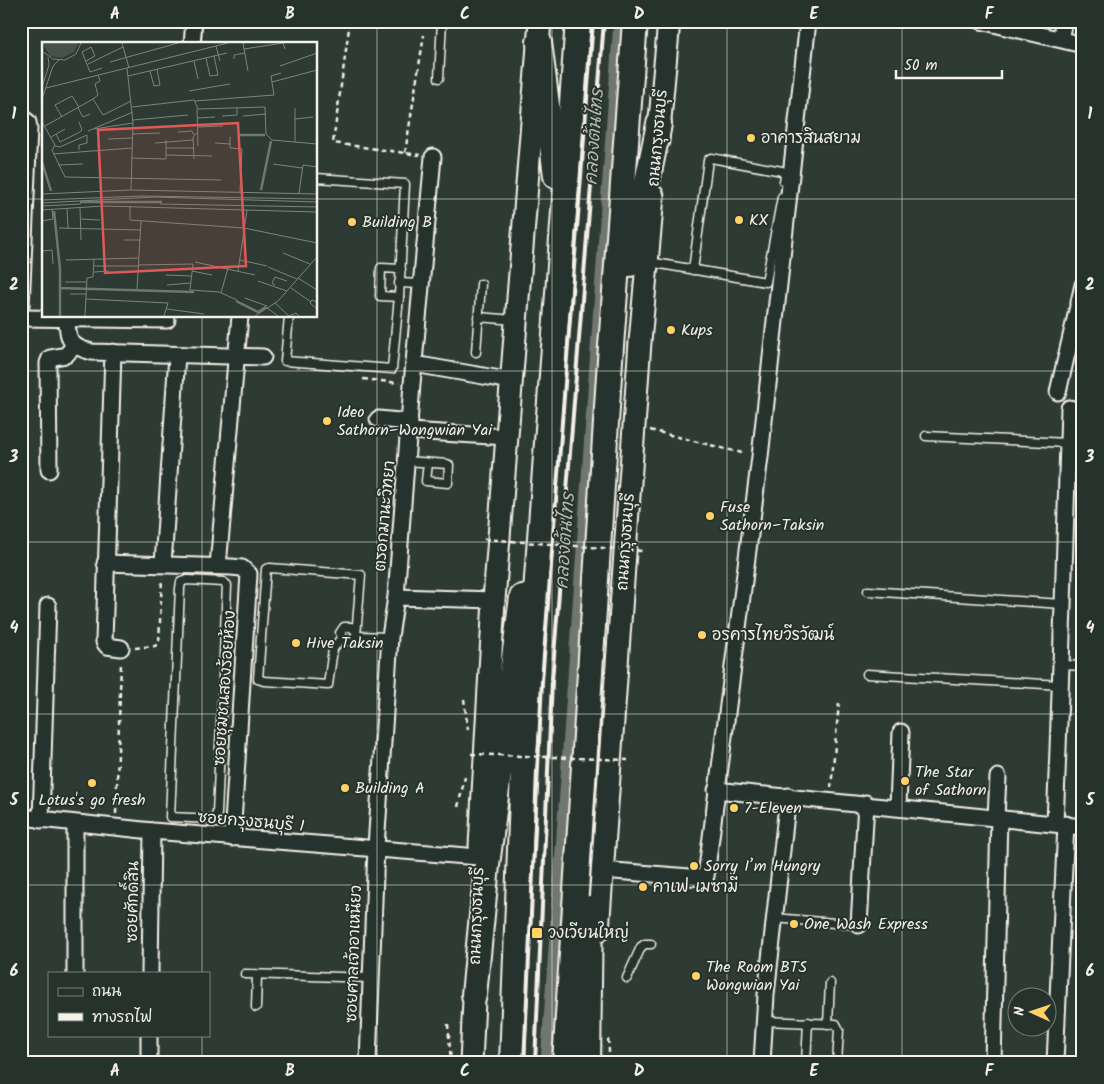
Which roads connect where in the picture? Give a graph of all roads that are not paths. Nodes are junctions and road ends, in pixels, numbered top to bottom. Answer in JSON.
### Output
{"nodes":[{"id":1,"x":194,"y":21,"type":"edge"},
{"id":2,"x":442,"y":21,"type":"edge"},
{"id":3,"x":578,"y":21,"type":"edge"},
{"id":4,"x":635,"y":21,"type":"edge"},
{"id":5,"x":668,"y":21,"type":"edge"},
{"id":6,"x":808,"y":21,"type":"edge"},
{"id":7,"x":981,"y":21,"type":"edge"},
{"id":8,"x":1064,"y":21,"type":"edge"},
{"id":9,"x":1023,"y":25,"type":"edge"},
{"id":10,"x":539,"y":32,"type":"edge"},
{"id":11,"x":1060,"y":39,"type":"junction"},
{"id":12,"x":192,"y":42,"type":"edge"},
{"id":13,"x":1083,"y":45,"type":"edge"},
{"id":14,"x":439,"y":78,"type":"dead end"},
{"id":15,"x":23,"y":118,"type":"dead end"},
{"id":16,"x":659,"y":124,"type":"junction"},
{"id":17,"x":433,"y":157,"type":"road end"},
{"id":18,"x":318,"y":178,"type":"edge"},
{"id":19,"x":563,"y":222,"type":"junction"},
{"id":20,"x":647,"y":261,"type":"junction"},
{"id":21,"x":401,"y":269,"type":"junction"},
{"id":22,"x":692,"y":270,"type":"junction"},
{"id":23,"x":400,"y":284,"type":"junction"},
{"id":24,"x":421,"y":284,"type":"junction"},
{"id":25,"x":480,"y":284,"type":"dead end"},
{"id":26,"x":1083,"y":285,"type":"edge"},
{"id":27,"x":399,"y":297,"type":"junction"},
{"id":28,"x":21,"y":307,"type":"edge"},
{"id":29,"x":478,"y":317,"type":"junction"},
{"id":30,"x":21,"y":318,"type":"edge"},
{"id":31,"x":102,"y":318,"type":"edge"},
{"id":32,"x":151,"y":318,"type":"edge"},
{"id":33,"x":240,"y":318,"type":"edge"},
{"id":34,"x":289,"y":318,"type":"edge"},
{"id":35,"x":67,"y":319,"type":"junction"},
{"id":36,"x":167,"y":320,"type":"dead end"},
{"id":37,"x":516,"y":320,"type":"junction"},
{"id":38,"x":74,"y":346,"type":"junction"},
{"id":39,"x":113,"y":352,"type":"junction"},
{"id":40,"x":476,"y":352,"type":"dead end"},
{"id":41,"x":177,"y":354,"type":"junction"},
{"id":42,"x":236,"y":356,"type":"junction"},
{"id":43,"x":263,"y":357,"type":"dead end"},
{"id":44,"x":610,"y":360,"type":"junction"},
{"id":45,"x":414,"y":364,"type":"junction"},
{"id":46,"x":512,"y":381,"type":"junction"},
{"id":47,"x":1058,"y":392,"type":"dead end"},
{"id":48,"x":1083,"y":411,"type":"edge"},
{"id":49,"x":384,"y":424,"type":"dead end"},
{"id":50,"x":410,"y":426,"type":"junction"},
{"id":51,"x":926,"y":436,"type":"dead end"},
{"id":52,"x":507,"y":438,"type":"junction"},
{"id":53,"x":1068,"y":444,"type":"junction"},
{"id":54,"x":407,"y":461,"type":"junction"},
{"id":55,"x":428,"y":463,"type":"dead end"},
{"id":56,"x":49,"y":470,"type":"dead end"},
{"id":57,"x":544,"y":487,"type":"junction"},
{"id":58,"x":106,"y":563,"type":"junction"},
{"id":59,"x":163,"y":564,"type":"junction"},
{"id":60,"x":218,"y":566,"type":"junction"},
{"id":61,"x":868,"y":591,"type":"dead end"},
{"id":62,"x":396,"y":597,"type":"junction"},
{"id":63,"x":494,"y":600,"type":"junction"},
{"id":64,"x":1062,"y":604,"type":"junction"},
{"id":65,"x":48,"y":606,"type":"dead end"},
{"id":66,"x":355,"y":633,"type":"junction"},
{"id":67,"x":390,"y":637,"type":"junction"},
{"id":68,"x":341,"y":638,"type":"junction"},
{"id":69,"x":122,"y":648,"type":"road end"},
{"id":70,"x":1062,"y":665,"type":"junction"},
{"id":71,"x":1083,"y":666,"type":"edge"},
{"id":72,"x":867,"y":674,"type":"dead end"},
{"id":73,"x":589,"y":684,"type":"junction"},
{"id":74,"x":1062,"y":685,"type":"junction"},
{"id":75,"x":901,"y":732,"type":"dead end"},
{"id":76,"x":998,"y":776,"type":"dead end"},
{"id":77,"x":716,"y":790,"type":"junction"},
{"id":78,"x":788,"y":796,"type":"junction"},
{"id":79,"x":866,"y":803,"type":"junction"},
{"id":80,"x":898,"y":806,"type":"junction"},
{"id":81,"x":21,"y":817,"type":"edge"},
{"id":82,"x":170,"y":817,"type":"junction"},
{"id":83,"x":998,"y":817,"type":"junction"},
{"id":84,"x":41,"y":820,"type":"junction"},
{"id":85,"x":75,"y":824,"type":"junction"},
{"id":86,"x":1060,"y":824,"type":"junction"},
{"id":87,"x":1083,"y":827,"type":"edge"},
{"id":88,"x":152,"y":831,"type":"junction"},
{"id":89,"x":169,"y":833,"type":"junction"},
{"id":90,"x":232,"y":838,"type":"junction"},
{"id":91,"x":376,"y":847,"type":"junction"},
{"id":92,"x":479,"y":857,"type":"junction"},
{"id":93,"x":602,"y":870,"type":"junction"},
{"id":94,"x":774,"y":918,"type":"junction"},
{"id":95,"x":859,"y":925,"type":"joint"},
{"id":96,"x":651,"y":944,"type":"dead end"},
{"id":97,"x":75,"y":972,"type":"edge"},
{"id":98,"x":150,"y":972,"type":"edge"},
{"id":99,"x":245,"y":974,"type":"dead end"},
{"id":100,"x":257,"y":974,"type":"junction"},
{"id":101,"x":371,"y":978,"type":"junction"},
{"id":102,"x":627,"y":978,"type":"dead end"},
{"id":103,"x":830,"y":983,"type":"dead end"},
{"id":104,"x":474,"y":995,"type":"junction"},
{"id":105,"x":256,"y":1007,"type":"dead end"},
{"id":106,"x":764,"y":1021,"type":"junction"},
{"id":107,"x":808,"y":1022,"type":"junction"},
{"id":108,"x":828,"y":1024,"type":"junction"},
{"id":109,"x":149,"y":1036,"type":"edge"},
{"id":110,"x":149,"y":1063,"type":"edge"},
{"id":111,"x":368,"y":1063,"type":"edge"},
{"id":112,"x":471,"y":1063,"type":"edge"},
{"id":113,"x":512,"y":1063,"type":"edge"},
{"id":114,"x":566,"y":1063,"type":"edge"},
{"id":115,"x":588,"y":1063,"type":"edge"},
{"id":116,"x":762,"y":1063,"type":"edge"},
{"id":117,"x":806,"y":1063,"type":"edge"},
{"id":118,"x":837,"y":1063,"type":"edge"},
{"id":119,"x":993,"y":1063,"type":"edge"},
{"id":120,"x":1055,"y":1063,"type":"edge"}],
"edges":[{"from":1,"to":12,"type":"street"},
{"from":2,"to":14,"type":"lane"},
{"from":3,"to":19,"type":"main road"},
{"from":4,"to":44,"type":"main road","name":"ถนนกรุงธนบุรี"},
{"from":5,"to":16,"type":"main road","name":"ถนนกรุงธนบุรี"},
{"from":6,"to":77,"type":"street"},
{"from":7,"to":9,"type":"street"},
{"from":8,"to":11,"type":"street"},
{"from":9,"to":11,"type":"street"},
{"from":10,"to":19,"type":"main road"},
{"from":10,"to":37,"type":"main road","name":"ถนนกรุงธนบุรี"},
{"from":11,"to":13,"type":"street"},
{"from":15,"to":28,"type":"street"},
{"from":16,"to":20,"type":"main road","name":"ถนนกรุงธนบุรี"},
{"from":16,"to":44,"type":"main road"},
{"from":17,"to":24,"type":"street","name":"ตรอกมานะวิทยา"},
{"from":18,"to":21,"type":"lane"},
{"from":19,"to":57,"type":"main road"},
{"from":20,"to":22,"type":"lane"},
{"from":20,"to":93,"type":"main road","name":"ถนนกรุงธนบุรี"},
{"from":21,"to":23,"type":"lane"},
{"from":21,"to":27,"type":"lane"},
{"from":22,"to":22,"type":"lane"},
{"from":23,"to":24,"type":"lane"},
{"from":23,"to":27,"type":"lane"},
{"from":24,"to":45,"type":"street","name":"ตรอกมานะวิทยา"},
{"from":25,"to":29,"type":"lane"},
{"from":26,"to":47,"type":"street"},
{"from":27,"to":34,"type":"lane"},
{"from":29,"to":37,"type":"lane"},
{"from":29,"to":40,"type":"lane"},
{"from":30,"to":35,"type":"street"},
{"from":31,"to":32,"type":"street"},
{"from":31,"to":35,"type":"street"},
{"from":32,"to":36,"type":"street"},
{"from":33,"to":42,"type":"street"},
{"from":35,"to":38,"type":"street"},
{"from":37,"to":46,"type":"main road","name":"ถนนกรุงธนบุรี"},
{"from":38,"to":39,"type":"street"},
{"from":38,"to":56,"type":"street"},
{"from":39,"to":41,"type":"street"},
{"from":39,"to":58,"type":"street"},
{"from":41,"to":42,"type":"street"},
{"from":41,"to":59,"type":"street"},
{"from":42,"to":43,"type":"street"},
{"from":42,"to":60,"type":"street"},
{"from":44,"to":73,"type":"main road","name":"ถนนกรุงธนบุรี"},
{"from":45,"to":46,"type":"street"},
{"from":45,"to":50,"type":"street","name":"ตรอกมานะวิทยา"},
{"from":46,"to":52,"type":"main road","name":"ถนนกรุงธนบุรี"},
{"from":48,"to":53,"type":"street"},
{"from":49,"to":50,"type":"street"},
{"from":50,"to":52,"type":"street"},
{"from":50,"to":54,"type":"street","name":"ตรอกมานะวิทยา"},
{"from":51,"to":53,"type":"lane"},
{"from":52,"to":63,"type":"main road","name":"ถนนกรุงธนบุรี"},
{"from":53,"to":64,"type":"street"},
{"from":54,"to":55,"type":"lane"},
{"from":54,"to":62,"type":"street","name":"ตรอกมานะวิทยา"},
{"from":57,"to":104,"type":"main road"},
{"from":57,"to":113,"type":"main road"},
{"from":58,"to":59,"type":"street","name":"ซอยชุมชนสองร้อยห้อง"},
{"from":58,"to":69,"type":"street"},
{"from":59,"to":60,"type":"street","name":"ซอยชุมชนสองร้อยห้อง"},
{"from":60,"to":90,"type":"street","name":"ซอยชุมชนสองร้อยห้อง"},
{"from":61,"to":64,"type":"lane"},
{"from":62,"to":63,"type":"street"},
{"from":62,"to":67,"type":"street","name":"ตรอกมานะวิทยา"},
{"from":63,"to":92,"type":"main road","name":"ถนนกรุงธนบุรี"},
{"from":64,"to":70,"type":"street"},
{"from":65,"to":84,"type":"street"},
{"from":66,"to":67,"type":"lane"},
{"from":66,"to":68,"type":"lane"},
{"from":66,"to":68,"type":"lane"},
{"from":66,"to":68,"type":"lane"},
{"from":67,"to":91,"type":"street","name":"ตรอกมานะวิทยา"},
{"from":70,"to":71,"type":"lane"},
{"from":70,"to":74,"type":"street"},
{"from":72,"to":74,"type":"lane"},
{"from":73,"to":114,"type":"main road","name":"ถนนกรุงธนบุรี"},
{"from":73,"to":115,"type":"main road"},
{"from":74,"to":86,"type":"street"},
{"from":75,"to":80,"type":"street"},
{"from":76,"to":83,"type":"street"},
{"from":77,"to":78,"type":"street"},
{"from":77,"to":93,"type":"street"},
{"from":78,"to":79,"type":"street"},
{"from":78,"to":94,"type":"street"},
{"from":79,"to":80,"type":"street"},
{"from":79,"to":95,"type":"street"},
{"from":80,"to":83,"type":"street"},
{"from":81,"to":84,"type":"street","name":"ซอยกรุงธนบุรี 1"},
{"from":82,"to":82,"type":"lane"},
{"from":82,"to":89,"type":"lane"},
{"from":83,"to":86,"type":"street"},
{"from":83,"to":119,"type":"street"},
{"from":84,"to":85,"type":"street","name":"ซอยกรุงธนบุรี 1"},
{"from":85,"to":88,"type":"street","name":"ซอยกรุงธนบุรี 1"},
{"from":85,"to":97,"type":"street"},
{"from":86,"to":87,"type":"street"},
{"from":86,"to":120,"type":"street"},
{"from":88,"to":89,"type":"street","name":"ซอยกรุงธนบุรี 1"},
{"from":88,"to":98,"type":"street","name":"ซอยศักดิ์สิน"},
{"from":89,"to":90,"type":"street","name":"ซอยกรุงธนบุรี 1"},
{"from":90,"to":91,"type":"street","name":"ซอยกรุงธนบุรี 1"},
{"from":91,"to":92,"type":"street","name":"ซอยกรุงธนบุรี 1"},
{"from":91,"to":101,"type":"street","name":"ซอยศาลเจ้าอาเหนียว"},
{"from":92,"to":104,"type":"main road","name":"ถนนกรุงธนบุรี"},
{"from":93,"to":115,"type":"main road","name":"ถนนกรุงธนบุรี"},
{"from":94,"to":95,"type":"lane"},
{"from":94,"to":106,"type":"street"},
{"from":96,"to":102,"type":"lane"},
{"from":99,"to":100,"type":"lane"},
{"from":100,"to":101,"type":"lane"},
{"from":100,"to":105,"type":"lane"},
{"from":101,"to":111,"type":"street","name":"ซอยศาลเจ้าอาเหนียว"},
{"from":103,"to":108,"type":"lane"},
{"from":104,"to":112,"type":"main road","name":"ถนนกรุงธนบุรี"},
{"from":106,"to":107,"type":"lane"},
{"from":106,"to":116,"type":"street"},
{"from":107,"to":108,"type":"lane"},
{"from":107,"to":117,"type":"lane"},
{"from":108,"to":118,"type":"lane"},
{"from":109,"to":110,"type":"street"}]}
